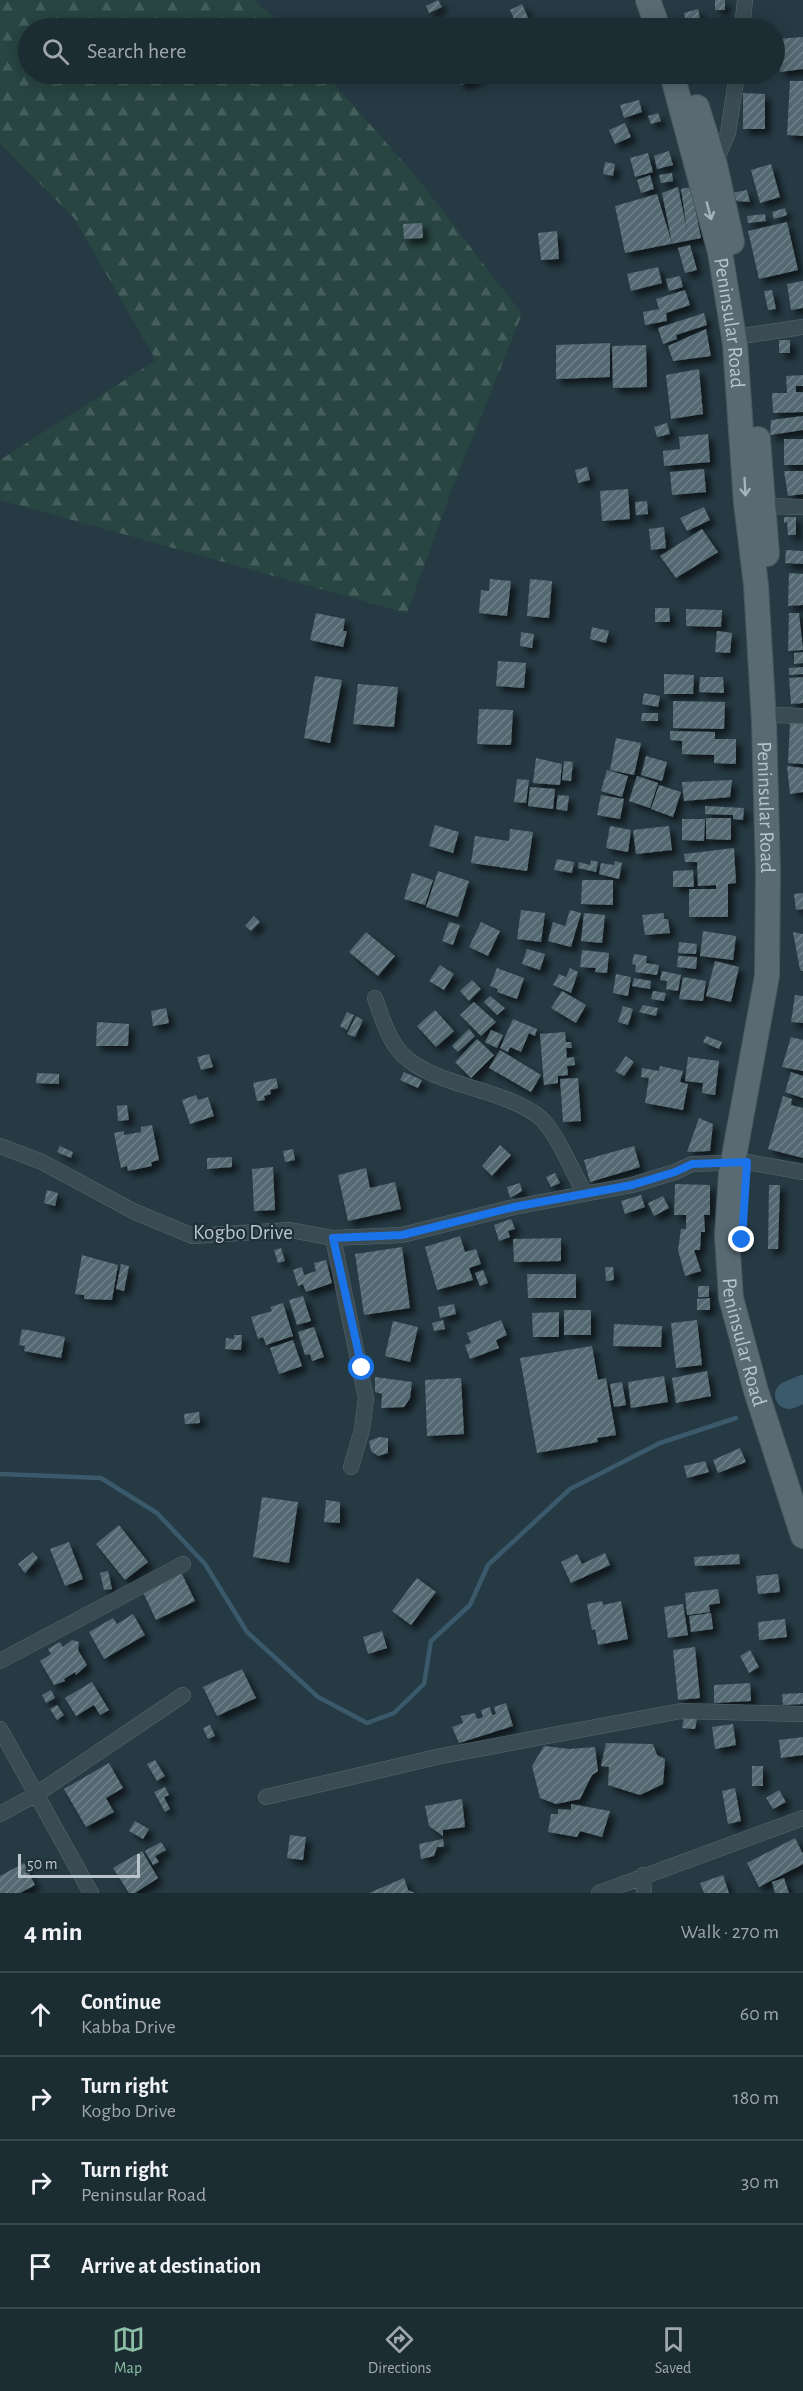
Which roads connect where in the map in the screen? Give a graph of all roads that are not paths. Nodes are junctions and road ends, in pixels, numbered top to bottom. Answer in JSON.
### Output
{"nodes":[{"id":1,"x":648,"y":0,"type":"edge"},
{"id":2,"x":664,"y":0,"type":"edge"},
{"id":3,"x":746,"y":0,"type":"edge"},
{"id":4,"x":654,"y":18,"type":"edge"},
{"id":5,"x":670,"y":18,"type":"edge"},
{"id":6,"x":743,"y":18,"type":"edge"},
{"id":7,"x":676,"y":84,"type":"edge"},
{"id":8,"x":689,"y":84,"type":"edge"},
{"id":9,"x":735,"y":84,"type":"edge"},
{"id":10,"x":707,"y":168,"type":"junction"},
{"id":11,"x":803,"y":327,"type":"edge"},
{"id":12,"x":749,"y":335,"type":"junction"},
{"id":13,"x":764,"y":506,"type":"junction"},
{"id":14,"x":803,"y":507,"type":"edge"},
{"id":15,"x":774,"y":715,"type":"junction"},
{"id":16,"x":803,"y":716,"type":"edge"},
{"id":17,"x":375,"y":998,"type":"dead end"},
{"id":18,"x":0,"y":1146,"type":"edge"},
{"id":19,"x":740,"y":1162,"type":"junction"},
{"id":20,"x":803,"y":1172,"type":"edge"},
{"id":21,"x":585,"y":1193,"type":"junction"},
{"id":22,"x":333,"y":1238,"type":"junction"},
{"id":23,"x":351,"y":1467,"type":"dead end"},
{"id":24,"x":803,"y":1489,"type":"edge"},
{"id":25,"x":803,"y":1536,"type":"edge"},
{"id":26,"x":183,"y":1564,"type":"dead end"},
{"id":27,"x":0,"y":1661,"type":"edge"},
{"id":28,"x":183,"y":1695,"type":"dead end"},
{"id":29,"x":803,"y":1714,"type":"edge"},
{"id":30,"x":0,"y":1729,"type":"edge"},
{"id":31,"x":35,"y":1795,"type":"junction"},
{"id":32,"x":266,"y":1797,"type":"dead end"},
{"id":33,"x":0,"y":1814,"type":"edge"},
{"id":34,"x":803,"y":1818,"type":"edge"},
{"id":35,"x":643,"y":1875,"type":"junction"},
{"id":36,"x":91,"y":1893,"type":"edge"},
{"id":37,"x":599,"y":1893,"type":"edge"},
{"id":38,"x":644,"y":1893,"type":"edge"}],
"edges":[{"from":1,"to":4,"type":"main road"},
{"from":2,"to":5,"type":"main road"},
{"from":3,"to":6,"type":"street"},
{"from":7,"to":10,"type":"main road","name":"Peninsular Road"},
{"from":8,"to":10,"type":"main road","name":"Peninsular Road"},
{"from":9,"to":10,"type":"street"},
{"from":10,"to":12,"type":"main road","name":"Peninsular Road"},
{"from":10,"to":19,"type":"main road","name":"Peninsular Road","one_way":true},
{"from":11,"to":12,"type":"street"},
{"from":12,"to":13,"type":"main road","name":"Peninsular Road"},
{"from":13,"to":14,"type":"street"},
{"from":13,"to":15,"type":"main road","name":"Peninsular Road"},
{"from":15,"to":16,"type":"street"},
{"from":15,"to":19,"type":"main road","name":"Peninsular Road"},
{"from":17,"to":21,"type":"street"},
{"from":18,"to":22,"type":"street","name":"Kogbo Drive"},
{"from":19,"to":20,"type":"street","name":"Kogbo Drive"},
{"from":19,"to":21,"type":"street","name":"Kogbo Drive"},
{"from":19,"to":24,"type":"main road","name":"Peninsular Road"},
{"from":19,"to":25,"type":"main road","name":"Peninsular Road"},
{"from":21,"to":22,"type":"street","name":"Kogbo Drive"},
{"from":22,"to":23,"type":"street"},
{"from":26,"to":27,"type":"street"},
{"from":28,"to":31,"type":"street"},
{"from":29,"to":32,"type":"street"},
{"from":30,"to":31,"type":"street"},
{"from":31,"to":33,"type":"street"},
{"from":31,"to":36,"type":"street"},
{"from":34,"to":35,"type":"street"},
{"from":35,"to":37,"type":"street"},
{"from":35,"to":38,"type":"street"}]}
